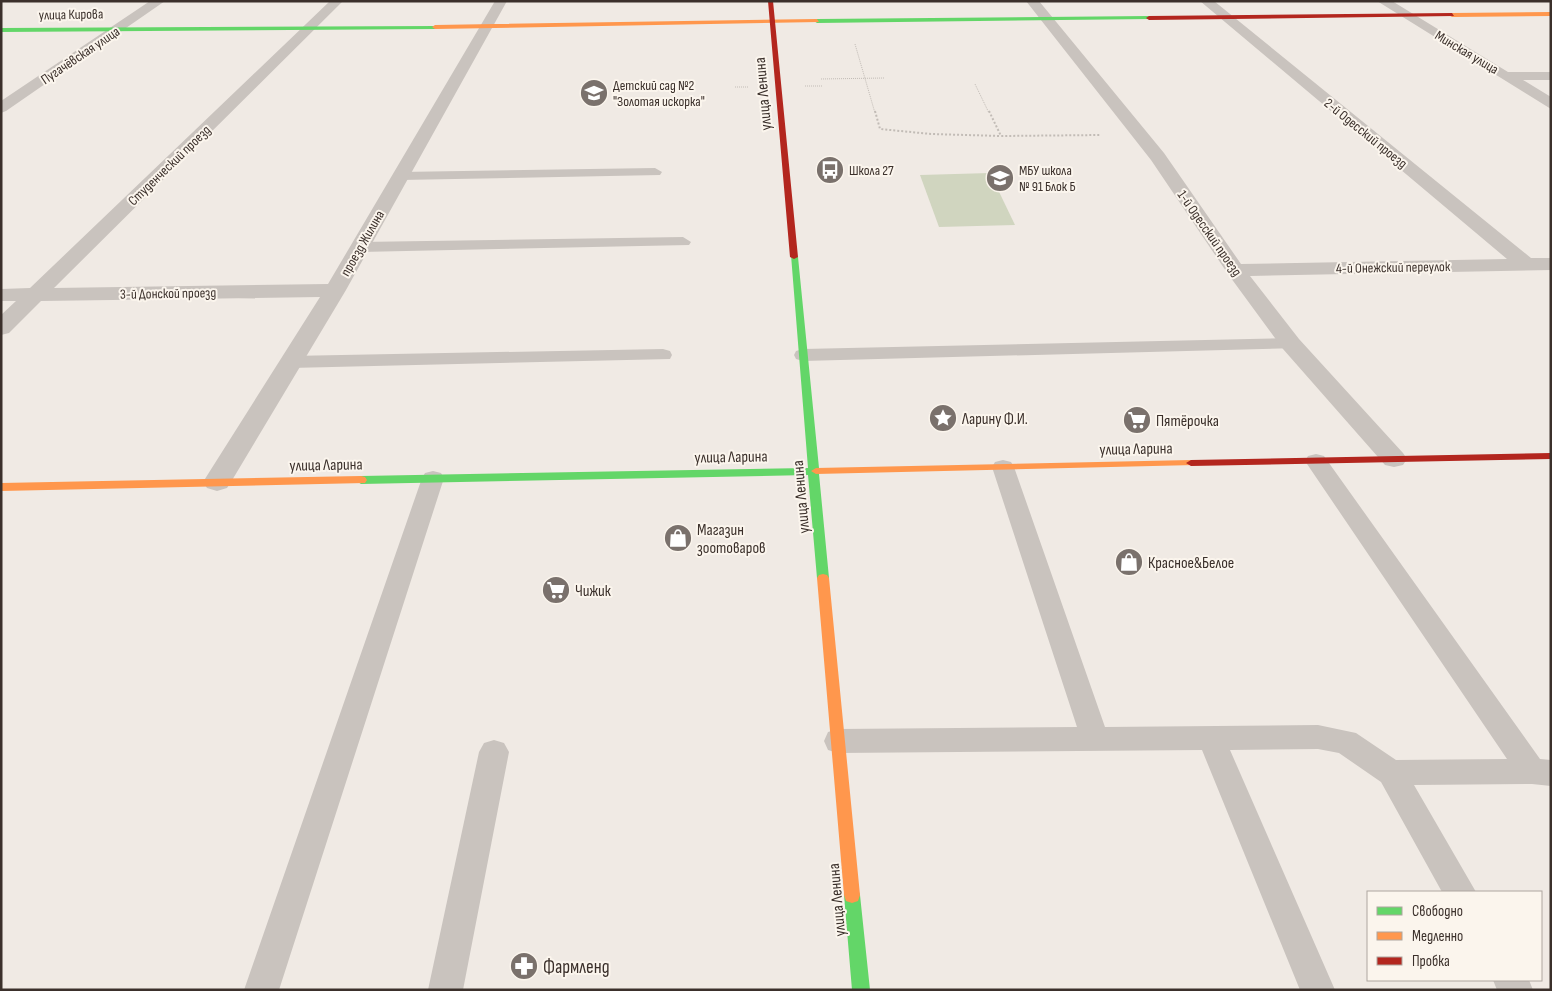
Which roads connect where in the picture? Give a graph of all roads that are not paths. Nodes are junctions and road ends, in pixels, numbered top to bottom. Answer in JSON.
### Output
{"nodes":[{"id":1,"x":159,"y":1,"type":"edge"},
{"id":2,"x":337,"y":1,"type":"edge"},
{"id":3,"x":501,"y":1,"type":"edge"},
{"id":4,"x":770,"y":1,"type":"edge"},
{"id":5,"x":1032,"y":1,"type":"edge"},
{"id":6,"x":1206,"y":1,"type":"edge"},
{"id":7,"x":1383,"y":1,"type":"edge"},
{"id":8,"x":1551,"y":14,"type":"edge"},
{"id":9,"x":1405,"y":15,"type":"junction"},
{"id":10,"x":1225,"y":17,"type":"junction"},
{"id":11,"x":1045,"y":18,"type":"junction"},
{"id":12,"x":772,"y":21,"type":"junction"},
{"id":13,"x":311,"y":27,"type":"junction"},
{"id":14,"x":486,"y":27,"type":"junction"},
{"id":15,"x":120,"y":29,"type":"junction"},
{"id":16,"x":1,"y":30,"type":"edge"},
{"id":17,"x":1505,"y":76,"type":"junction"},
{"id":18,"x":1551,"y":76,"type":"edge"},
{"id":19,"x":1,"y":95,"type":"edge"},
{"id":20,"x":20,"y":95,"type":"junction"},
{"id":21,"x":1551,"y":104,"type":"edge"},
{"id":22,"x":1,"y":108,"type":"edge"},
{"id":23,"x":656,"y":172,"type":"dead end"},
{"id":24,"x":400,"y":176,"type":"junction"},
{"id":25,"x":683,"y":242,"type":"dead end"},
{"id":26,"x":360,"y":247,"type":"junction"},
{"id":27,"x":1526,"y":264,"type":"junction"},
{"id":28,"x":1551,"y":264,"type":"edge"},
{"id":29,"x":1235,"y":270,"type":"junction"},
{"id":30,"x":335,"y":290,"type":"junction"},
{"id":31,"x":35,"y":294,"type":"junction"},
{"id":32,"x":1,"y":295,"type":"edge"},
{"id":33,"x":1,"y":328,"type":"edge"},
{"id":34,"x":1291,"y":344,"type":"junction"},
{"id":35,"x":663,"y":355,"type":"dead end"},
{"id":36,"x":803,"y":355,"type":"junction"},
{"id":37,"x":290,"y":362,"type":"junction"},
{"id":38,"x":1551,"y":456,"type":"edge"},
{"id":39,"x":1394,"y":459,"type":"junction"},
{"id":40,"x":1316,"y":461,"type":"junction"},
{"id":41,"x":1003,"y":467,"type":"junction"},
{"id":42,"x":814,"y":471,"type":"junction"},
{"id":43,"x":433,"y":478,"type":"junction"},
{"id":44,"x":217,"y":482,"type":"junction"},
{"id":45,"x":1,"y":487,"type":"edge"},
{"id":46,"x":1211,"y":738,"type":"junction"},
{"id":47,"x":1095,"y":739,"type":"junction"},
{"id":48,"x":838,"y":741,"type":"junction"},
{"id":49,"x":494,"y":752,"type":"dead end"},
{"id":50,"x":1542,"y":772,"type":"edge"},
{"id":51,"x":1391,"y":773,"type":"junction"},
{"id":52,"x":1459,"y":891,"type":"edge"},
{"id":53,"x":261,"y":990,"type":"edge"},
{"id":54,"x":445,"y":990,"type":"edge"},
{"id":55,"x":861,"y":990,"type":"edge"},
{"id":56,"x":1318,"y":990,"type":"edge"}],
"edges":[{"from":1,"to":15,"type":"street","name":"Пугачёвская улица"},
{"from":2,"to":13,"type":"street","name":"Студенческий проезд"},
{"from":3,"to":14,"type":"street","name":"проезд Жилина"},
{"from":4,"to":12,"type":"street","name":"улица Ленина"},
{"from":5,"to":11,"type":"street","name":"1-й Одесский проезд"},
{"from":6,"to":10,"type":"street","name":"2-й Одесский проезд"},
{"from":7,"to":9,"type":"street","name":"Минская улица"},
{"from":8,"to":9,"type":"street","name":"улица Кирова"},
{"from":9,"to":10,"type":"street","name":"улица Кирова"},
{"from":9,"to":17,"type":"street","name":"Минская улица"},
{"from":10,"to":11,"type":"street","name":"улица Кирова"},
{"from":10,"to":27,"type":"street","name":"2-й Одесский проезд"},
{"from":11,"to":12,"type":"street","name":"улица Кирова"},
{"from":11,"to":29,"type":"street","name":"1-й Одесский проезд"},
{"from":12,"to":14,"type":"street","name":"улица Кирова"},
{"from":12,"to":36,"type":"street","name":"улица Ленина"},
{"from":13,"to":14,"type":"street","name":"улица Кирова"},
{"from":13,"to":15,"type":"street","name":"улица Кирова"},
{"from":13,"to":31,"type":"street","name":"Студенческий проезд"},
{"from":14,"to":24,"type":"street","name":"проезд Жилина"},
{"from":15,"to":16,"type":"street","name":"улица Кирова"},
{"from":15,"to":20,"type":"street","name":"Пугачёвская улица"},
{"from":17,"to":18,"type":"street"},
{"from":17,"to":21,"type":"street","name":"Минская улица"},
{"from":19,"to":20,"type":"street"},
{"from":20,"to":22,"type":"street","name":"Пугачёвская улица"},
{"from":23,"to":24,"type":"lane"},
{"from":24,"to":26,"type":"street","name":"проезд Жилина"},
{"from":25,"to":26,"type":"lane"},
{"from":26,"to":30,"type":"street","name":"проезд Жилина"},
{"from":27,"to":28,"type":"street","name":"4-й Онежский переулок"},
{"from":27,"to":29,"type":"street","name":"4-й Онежский переулок"},
{"from":29,"to":34,"type":"street","name":"1-й Одесский проезд"},
{"from":30,"to":31,"type":"street","name":"3-й Донской проезд"},
{"from":30,"to":37,"type":"street","name":"проезд Жилина"},
{"from":31,"to":32,"type":"street","name":"3-й Донской проезд"},
{"from":31,"to":33,"type":"street","name":"Студенческий проезд"},
{"from":34,"to":36,"type":"lane"},
{"from":34,"to":39,"type":"street","name":"1-й Одесский проезд"},
{"from":35,"to":37,"type":"lane"},
{"from":36,"to":42,"type":"street","name":"улица Ленина"},
{"from":37,"to":44,"type":"street","name":"проезд Жилина"},
{"from":38,"to":39,"type":"street","name":"улица Ларина"},
{"from":39,"to":40,"type":"street","name":"улица Ларина"},
{"from":40,"to":41,"type":"street","name":"улица Ларина"},
{"from":40,"to":50,"type":"lane"},
{"from":41,"to":42,"type":"street","name":"улица Ларина"},
{"from":41,"to":47,"type":"lane"},
{"from":42,"to":43,"type":"street","name":"улица Ларина"},
{"from":42,"to":48,"type":"street","name":"улица Ленина"},
{"from":43,"to":44,"type":"street","name":"улица Ларина"},
{"from":43,"to":53,"type":"lane"},
{"from":44,"to":45,"type":"street","name":"улица Ларина"},
{"from":46,"to":47,"type":"lane"},
{"from":46,"to":51,"type":"lane"},
{"from":46,"to":56,"type":"lane"},
{"from":47,"to":48,"type":"lane"},
{"from":48,"to":55,"type":"street","name":"улица Ленина"},
{"from":49,"to":54,"type":"lane"},
{"from":50,"to":51,"type":"lane"},
{"from":51,"to":52,"type":"lane"}]}
